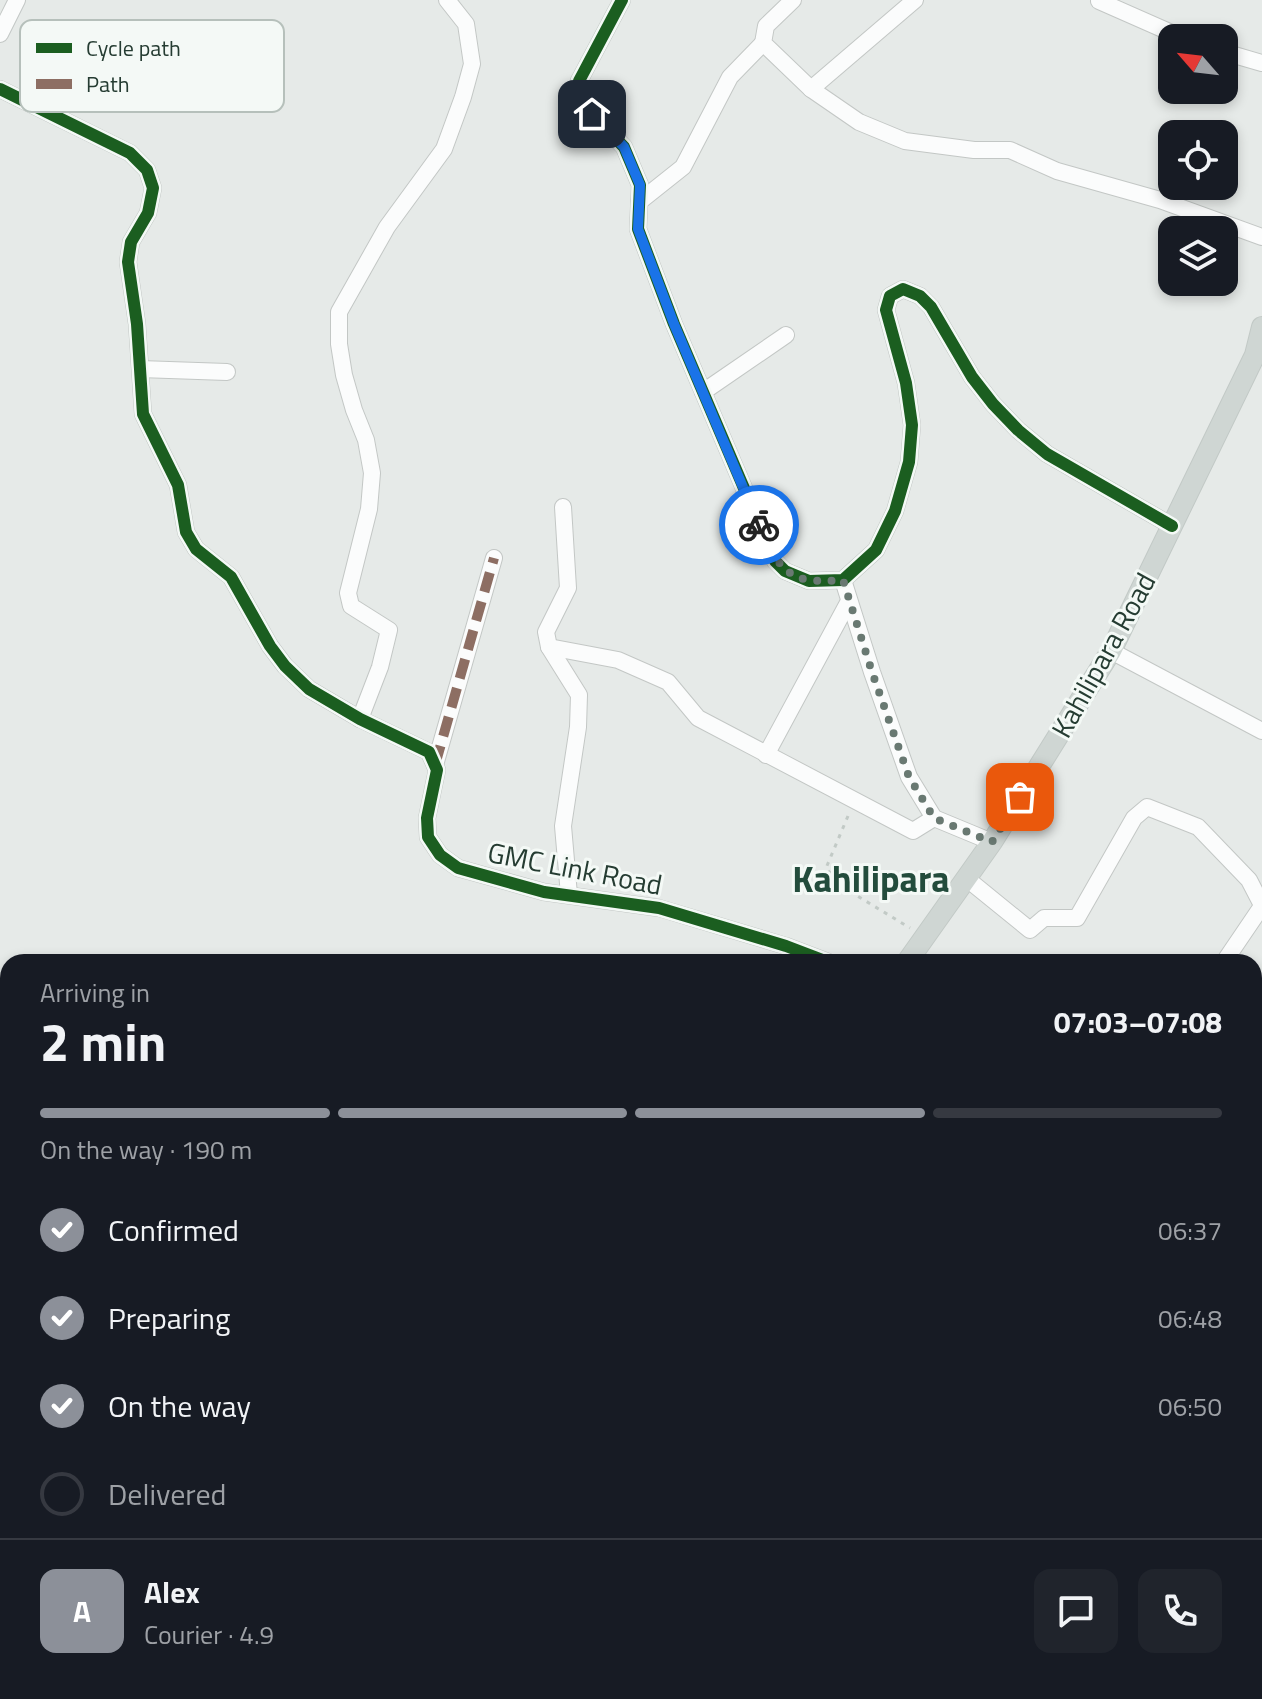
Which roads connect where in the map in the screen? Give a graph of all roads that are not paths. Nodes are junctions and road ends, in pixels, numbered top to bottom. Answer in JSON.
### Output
{"nodes":[{"id":1,"x":17,"y":0,"type":"edge"},
{"id":2,"x":447,"y":0,"type":"edge"},
{"id":3,"x":622,"y":0,"type":"edge"},
{"id":4,"x":793,"y":0,"type":"edge"},
{"id":5,"x":915,"y":0,"type":"edge"},
{"id":6,"x":1099,"y":1,"type":"edge"},
{"id":7,"x":1158,"y":27,"type":"edge"},
{"id":8,"x":0,"y":34,"type":"edge"},
{"id":9,"x":763,"y":43,"type":"junction"},
{"id":10,"x":1238,"y":56,"type":"edge"},
{"id":11,"x":1262,"y":63,"type":"edge"},
{"id":12,"x":0,"y":89,"type":"edge"},
{"id":13,"x":811,"y":89,"type":"junction"},
{"id":14,"x":20,"y":99,"type":"edge"},
{"id":15,"x":47,"y":112,"type":"edge"},
{"id":16,"x":639,"y":202,"type":"junction"},
{"id":17,"x":1262,"y":237,"type":"edge"},
{"id":18,"x":1262,"y":327,"type":"edge"},
{"id":19,"x":786,"y":335,"type":"dead end"},
{"id":20,"x":1258,"y":357,"type":"edge"},
{"id":21,"x":140,"y":369,"type":"junction"},
{"id":22,"x":227,"y":372,"type":"dead end"},
{"id":23,"x":703,"y":392,"type":"junction"},
{"id":24,"x":563,"y":507,"type":"dead end"},
{"id":25,"x":1172,"y":526,"type":"junction"},
{"id":26,"x":494,"y":558,"type":"dead end"},
{"id":27,"x":843,"y":580,"type":"junction"},
{"id":28,"x":849,"y":601,"type":"junction"},
{"id":29,"x":549,"y":647,"type":"junction"},
{"id":30,"x":1111,"y":651,"type":"junction"},
{"id":31,"x":360,"y":719,"type":"junction"},
{"id":32,"x":1262,"y":731,"type":"edge"},
{"id":33,"x":766,"y":755,"type":"junction"},
{"id":34,"x":435,"y":765,"type":"junction"},
{"id":35,"x":934,"y":818,"type":"junction"},
{"id":36,"x":992,"y":842,"type":"junction"},
{"id":37,"x":966,"y":878,"type":"junction"},
{"id":38,"x":569,"y":895,"type":"junction"},
{"id":39,"x":1262,"y":906,"type":"edge"},
{"id":40,"x":807,"y":954,"type":"edge"},
{"id":41,"x":913,"y":954,"type":"edge"},
{"id":42,"x":1229,"y":954,"type":"edge"}],
"edges":[{"from":1,"to":8,"type":"street"},
{"from":2,"to":31,"type":"street"},
{"from":3,"to":16,"type":"street"},
{"from":4,"to":9,"type":"street"},
{"from":5,"to":13,"type":"street"},
{"from":6,"to":7,"type":"street"},
{"from":9,"to":13,"type":"street"},
{"from":9,"to":16,"type":"street"},
{"from":10,"to":11,"type":"street"},
{"from":12,"to":14,"type":"street"},
{"from":13,"to":17,"type":"street"},
{"from":15,"to":21,"type":"street"},
{"from":16,"to":23,"type":"street"},
{"from":18,"to":20,"type":"main road","name":"Kahilipara Road"},
{"from":19,"to":23,"type":"street"},
{"from":20,"to":25,"type":"main road","name":"Kahilipara Road"},
{"from":21,"to":22,"type":"street"},
{"from":21,"to":31,"type":"street"},
{"from":23,"to":27,"type":"street"},
{"from":24,"to":29,"type":"street"},
{"from":25,"to":27,"type":"street"},
{"from":25,"to":30,"type":"main road","name":"Kahilipara Road"},
{"from":26,"to":34,"type":"street","name":"GMC Link Road"},
{"from":27,"to":28,"type":"street"},
{"from":28,"to":33,"type":"street"},
{"from":28,"to":35,"type":"street"},
{"from":29,"to":33,"type":"street"},
{"from":29,"to":38,"type":"street"},
{"from":30,"to":32,"type":"street"},
{"from":30,"to":36,"type":"main road","name":"Kahilipara Road"},
{"from":31,"to":34,"type":"street"},
{"from":33,"to":35,"type":"street"},
{"from":34,"to":38,"type":"street","name":"GMC Link Road"},
{"from":35,"to":36,"type":"street"},
{"from":36,"to":37,"type":"main road","name":"Kahilipara Road"},
{"from":37,"to":39,"type":"street"},
{"from":37,"to":41,"type":"main road","name":"Kahilipara Road"},
{"from":38,"to":40,"type":"street","name":"GMC Link Road"},
{"from":39,"to":42,"type":"street"}]}
